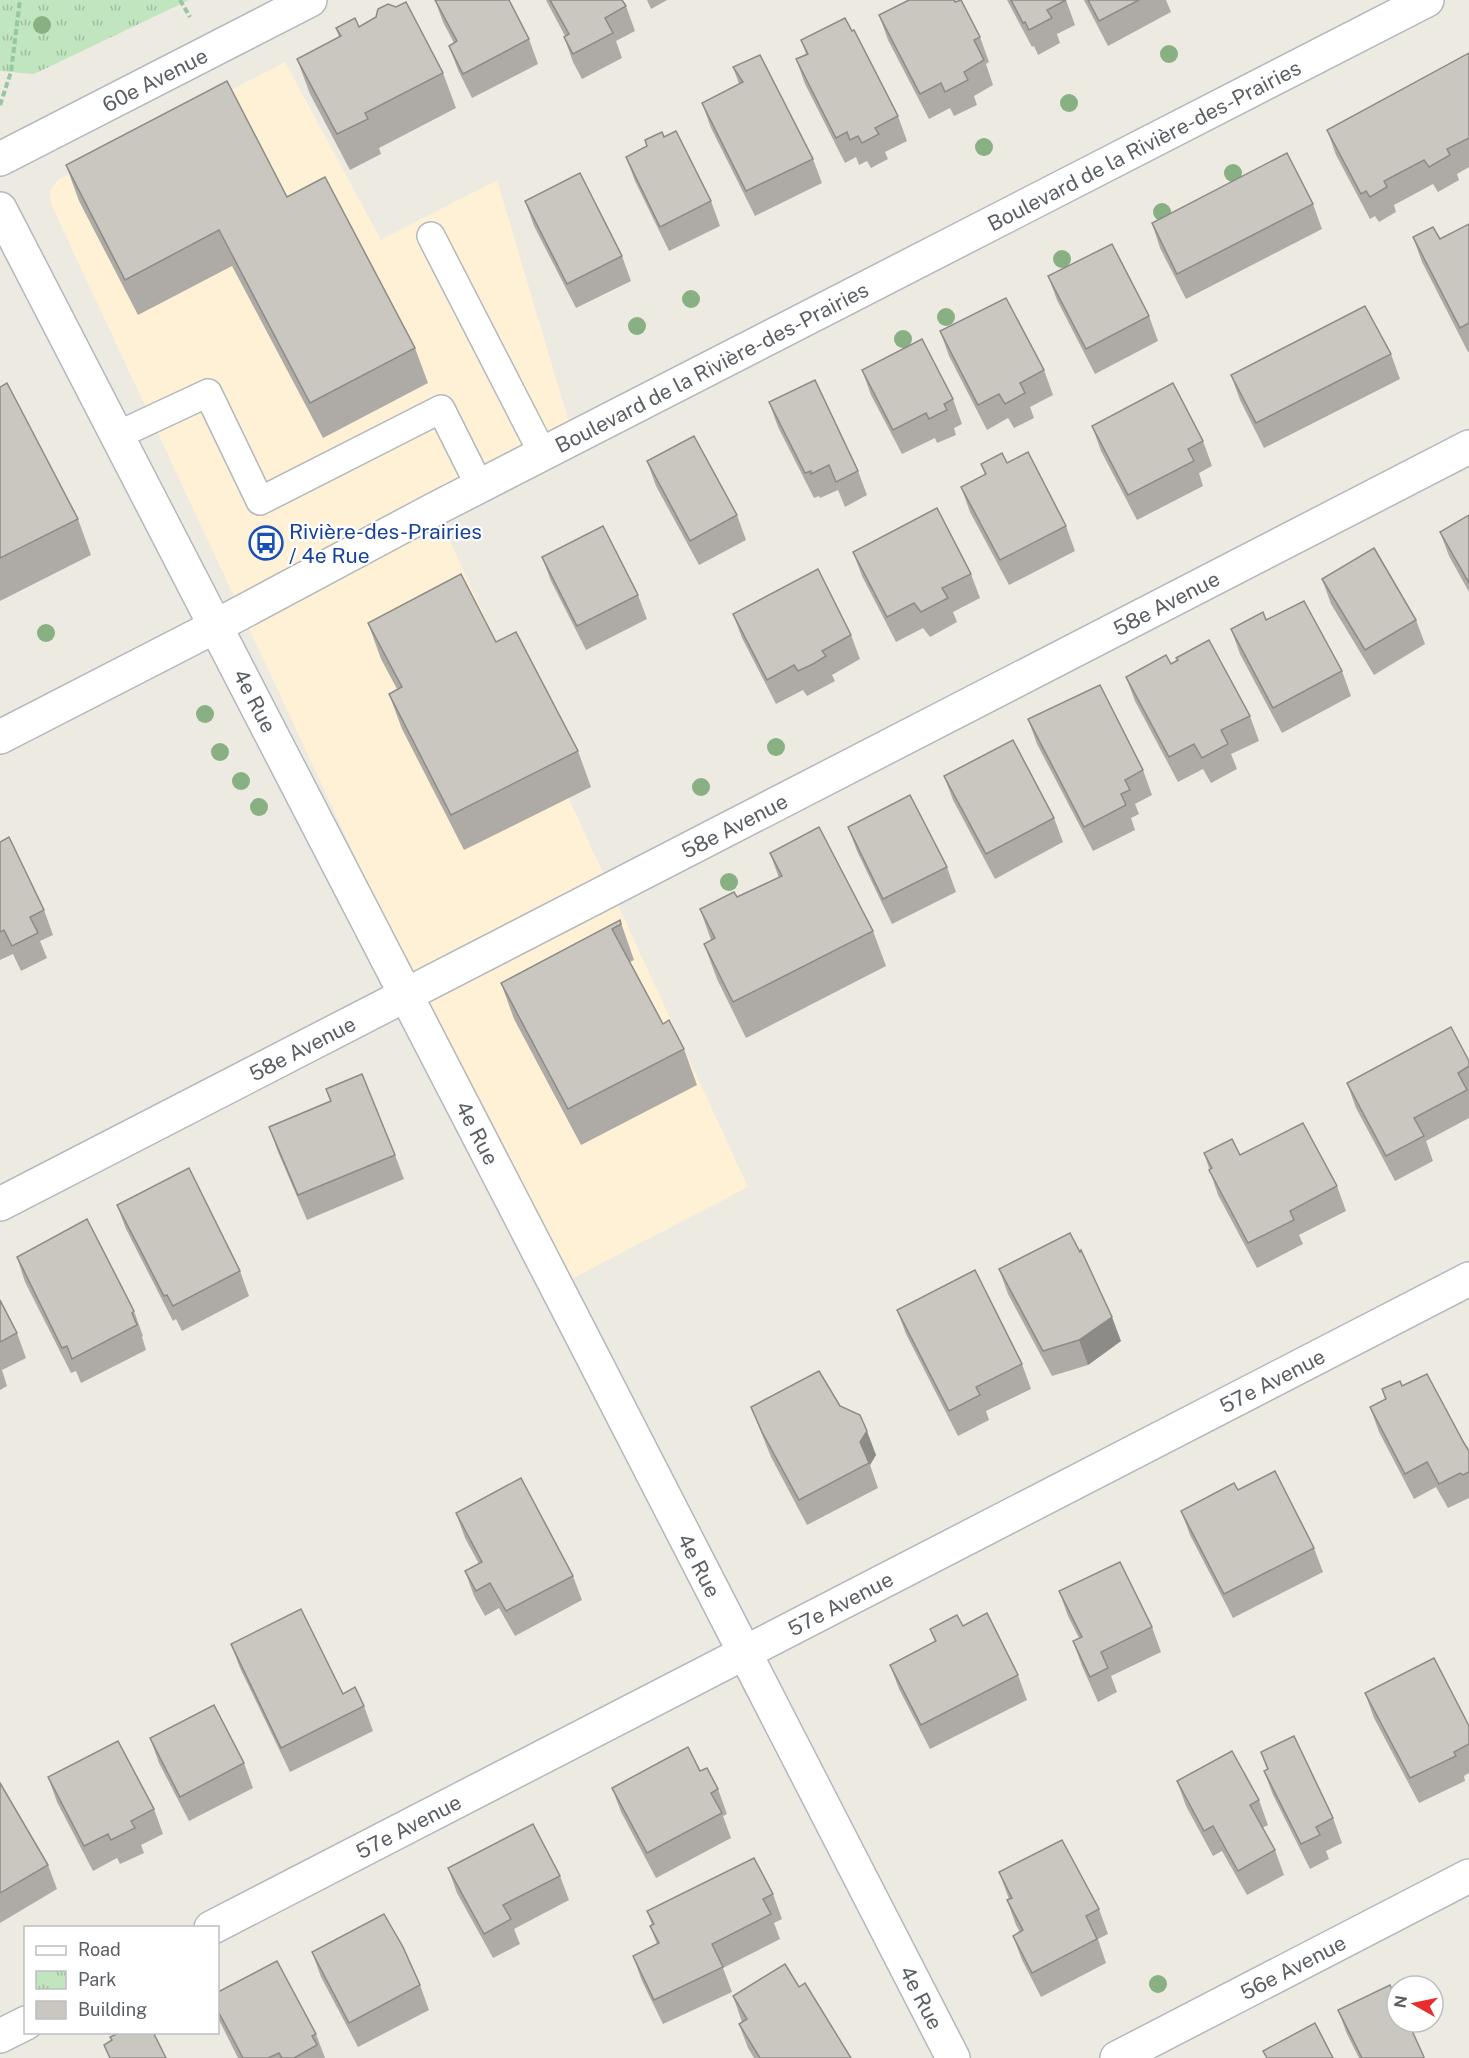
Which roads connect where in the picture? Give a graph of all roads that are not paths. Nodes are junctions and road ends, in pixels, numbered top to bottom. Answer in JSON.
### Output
{"nodes":[{"id":1,"x":310,"y":0,"type":"edge"},
{"id":2,"x":1427,"y":0,"type":"edge"},
{"id":3,"x":0,"y":159,"type":"edge"},
{"id":4,"x":0,"y":208,"type":"edge"},
{"id":5,"x":431,"y":236,"type":"dead end"},
{"id":6,"x":118,"y":435,"type":"junction"},
{"id":7,"x":1469,"y":447,"type":"edge"},
{"id":8,"x":543,"y":454,"type":"junction"},
{"id":9,"x":480,"y":487,"type":"junction"},
{"id":10,"x":218,"y":626,"type":"junction"},
{"id":11,"x":0,"y":737,"type":"edge"},
{"id":12,"x":406,"y":995,"type":"junction"},
{"id":13,"x":0,"y":1204,"type":"edge"},
{"id":14,"x":1469,"y":1279,"type":"edge"},
{"id":15,"x":744,"y":1653,"type":"junction"},
{"id":16,"x":1469,"y":1876,"type":"edge"},
{"id":17,"x":215,"y":1926,"type":"edge"},
{"id":18,"x":24,"y":2024,"type":"edge"},
{"id":19,"x":0,"y":2036,"type":"edge"},
{"id":20,"x":953,"y":2058,"type":"edge"},
{"id":21,"x":1117,"y":2058,"type":"edge"}],
"edges":[{"from":1,"to":3,"type":"street","name":"60e Avenue"},
{"from":2,"to":8,"type":"street","name":"Boulevard de la Rivière-des-Prairies"},
{"from":4,"to":6,"type":"street","name":"4e Rue"},
{"from":5,"to":8,"type":"lane"},
{"from":6,"to":9,"type":"lane"},
{"from":6,"to":10,"type":"street","name":"4e Rue"},
{"from":7,"to":12,"type":"street","name":"58e Avenue"},
{"from":8,"to":9,"type":"street","name":"Boulevard de la Rivière-des-Prairies"},
{"from":9,"to":10,"type":"street","name":"Boulevard de la Rivière-des-Prairies"},
{"from":10,"to":11,"type":"street","name":"Boulevard de la Rivière-des-Prairies"},
{"from":10,"to":12,"type":"street","name":"4e Rue"},
{"from":12,"to":13,"type":"street","name":"58e Avenue"},
{"from":12,"to":15,"type":"street","name":"4e Rue"},
{"from":14,"to":15,"type":"street","name":"57e Avenue"},
{"from":15,"to":17,"type":"street","name":"57e Avenue"},
{"from":15,"to":20,"type":"street","name":"4e Rue"},
{"from":16,"to":21,"type":"street","name":"56e Avenue"},
{"from":18,"to":19,"type":"street"}]}
